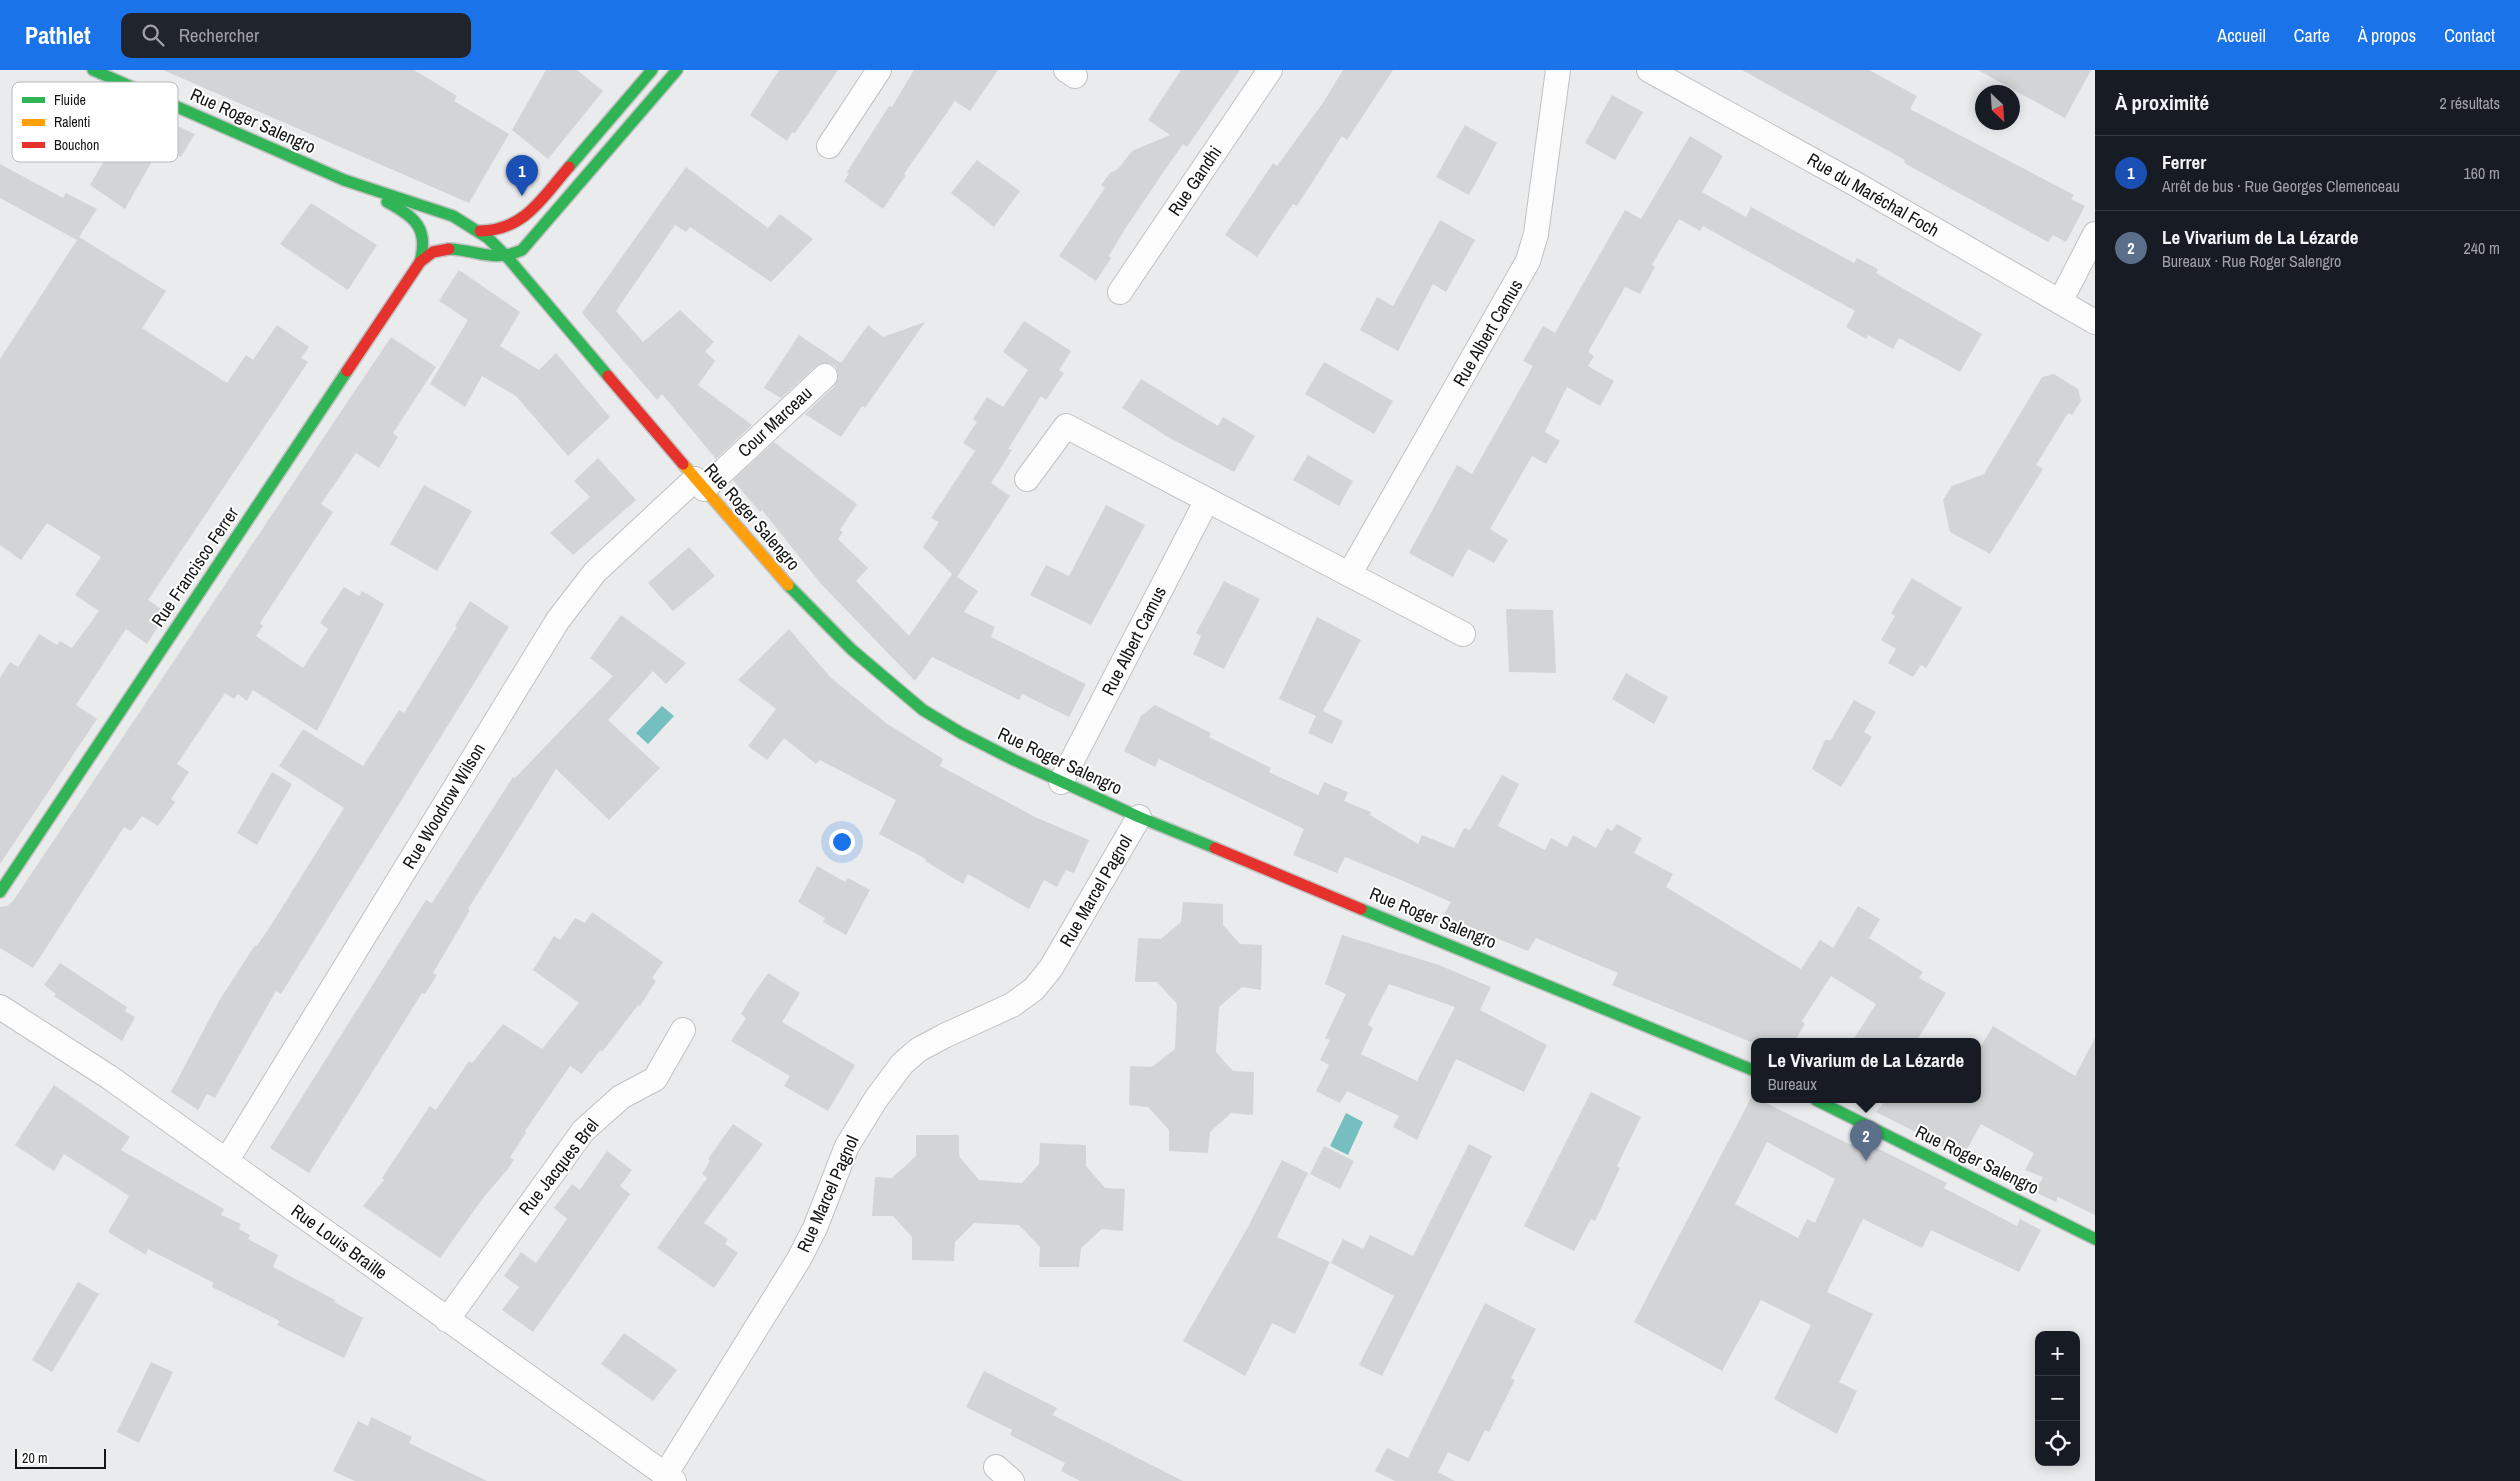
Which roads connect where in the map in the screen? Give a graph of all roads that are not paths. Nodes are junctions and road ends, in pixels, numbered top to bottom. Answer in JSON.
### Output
{"nodes":[{"id":1,"x":93,"y":70,"type":"edge"},
{"id":2,"x":652,"y":70,"type":"edge"},
{"id":3,"x":677,"y":70,"type":"edge"},
{"id":4,"x":879,"y":70,"type":"edge"},
{"id":5,"x":1270,"y":70,"type":"edge"},
{"id":6,"x":1558,"y":70,"type":"edge"},
{"id":7,"x":1649,"y":70,"type":"edge"},
{"id":8,"x":120,"y":82,"type":"edge"},
{"id":9,"x":178,"y":107,"type":"edge"},
{"id":10,"x":829,"y":146,"type":"dead end"},
{"id":11,"x":344,"y":180,"type":"junction"},
{"id":12,"x":480,"y":231,"type":"junction"},
{"id":13,"x":2095,"y":234,"type":"edge"},
{"id":14,"x":508,"y":258,"type":"junction"},
{"id":15,"x":420,"y":262,"type":"junction"},
{"id":16,"x":1120,"y":292,"type":"dead end"},
{"id":17,"x":2060,"y":302,"type":"junction"},
{"id":18,"x":2095,"y":322,"type":"edge"},
{"id":19,"x":825,"y":376,"type":"dead end"},
{"id":20,"x":1027,"y":479,"type":"dead end"},
{"id":21,"x":700,"y":484,"type":"junction"},
{"id":22,"x":1207,"y":500,"type":"junction"},
{"id":23,"x":1350,"y":573,"type":"junction"},
{"id":24,"x":1463,"y":634,"type":"dead end"},
{"id":25,"x":1061,"y":782,"type":"junction"},
{"id":26,"x":1139,"y":817,"type":"junction"},
{"id":27,"x":0,"y":892,"type":"edge"},
{"id":28,"x":0,"y":1007,"type":"edge"},
{"id":29,"x":683,"y":1030,"type":"dead end"},
{"id":30,"x":1751,"y":1069,"type":"edge"},
{"id":31,"x":1822,"y":1103,"type":"edge"},
{"id":32,"x":227,"y":1160,"type":"junction"},
{"id":33,"x":2095,"y":1239,"type":"edge"},
{"id":34,"x":447,"y":1320,"type":"junction"},
{"id":35,"x":670,"y":1478,"type":"edge"}],
"edges":[{"from":1,"to":8,"type":"street","name":"Rue Roger Salengro"},
{"from":2,"to":12,"type":"street"},
{"from":3,"to":14,"type":"street"},
{"from":4,"to":10,"type":"street"},
{"from":5,"to":16,"type":"street","name":"Rue Gandhi"},
{"from":6,"to":23,"type":"street","name":"Rue Albert Camus"},
{"from":7,"to":17,"type":"street","name":"Rue du Maréchal Foch"},
{"from":9,"to":11,"type":"street","name":"Rue Roger Salengro"},
{"from":11,"to":12,"type":"street","name":"Rue Roger Salengro"},
{"from":11,"to":15,"type":"street","name":"Rue Roger Salengro"},
{"from":12,"to":14,"type":"street","name":"Rue Roger Salengro"},
{"from":13,"to":17,"type":"street"},
{"from":14,"to":15,"type":"street"},
{"from":14,"to":21,"type":"street","name":"Rue Roger Salengro"},
{"from":15,"to":27,"type":"street","name":"Rue Francisco Ferrer"},
{"from":17,"to":18,"type":"street","name":"Rue du Maréchal Foch"},
{"from":19,"to":21,"type":"street","name":"Cour Marceau"},
{"from":20,"to":22,"type":"street"},
{"from":21,"to":25,"type":"street","name":"Rue Roger Salengro"},
{"from":21,"to":32,"type":"street","name":"Rue Woodrow Wilson"},
{"from":22,"to":23,"type":"street"},
{"from":22,"to":25,"type":"street","name":"Rue Albert Camus"},
{"from":23,"to":24,"type":"street"},
{"from":25,"to":26,"type":"street","name":"Rue Roger Salengro"},
{"from":26,"to":30,"type":"street","name":"Rue Roger Salengro"},
{"from":26,"to":35,"type":"street","name":"Rue Marcel Pagnol"},
{"from":28,"to":32,"type":"street","name":"Rue Louis Braille"},
{"from":29,"to":34,"type":"street","name":"Rue Jacques Brel"},
{"from":31,"to":33,"type":"street","name":"Rue Roger Salengro"},
{"from":32,"to":34,"type":"street","name":"Rue Louis Braille"},
{"from":34,"to":35,"type":"street","name":"Rue Louis Braille"}]}
